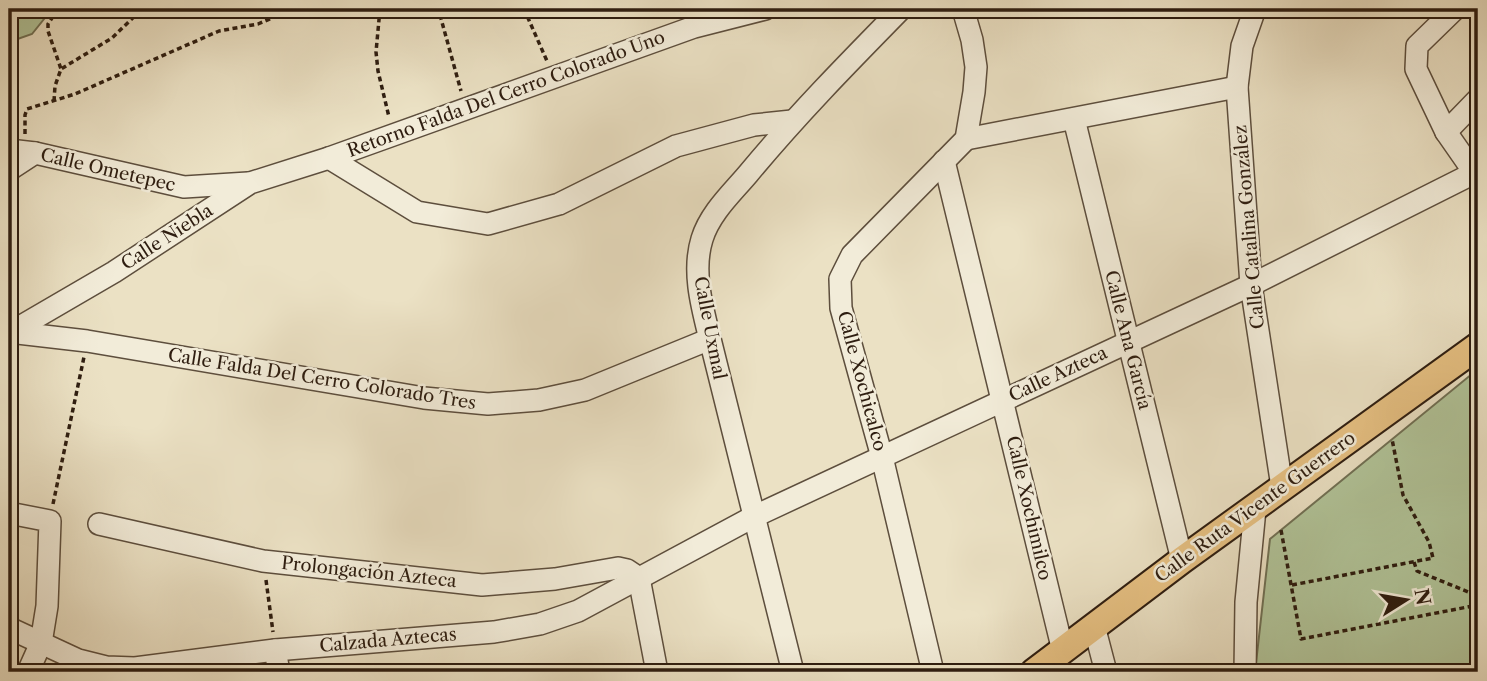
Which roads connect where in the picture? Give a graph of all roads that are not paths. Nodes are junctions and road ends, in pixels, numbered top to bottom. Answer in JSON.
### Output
{"nodes":[{"id":1,"x":765,"y":9,"type":"edge"},
{"id":2,"x":901,"y":9,"type":"edge"},
{"id":3,"x":963,"y":9,"type":"edge"},
{"id":4,"x":1255,"y":9,"type":"edge"},
{"id":5,"x":1455,"y":9,"type":"edge"},
{"id":6,"x":1237,"y":87,"type":"junction"},
{"id":7,"x":1478,"y":99,"type":"edge"},
{"id":8,"x":1074,"y":119,"type":"junction"},
{"id":9,"x":792,"y":121,"type":"junction"},
{"id":10,"x":1446,"y":132,"type":"junction"},
{"id":11,"x":966,"y":139,"type":"junction"},
{"id":12,"x":9,"y":150,"type":"edge"},
{"id":13,"x":35,"y":153,"type":"junction"},
{"id":14,"x":329,"y":158,"type":"junction"},
{"id":15,"x":944,"y":161,"type":"junction"},
{"id":16,"x":9,"y":170,"type":"edge"},
{"id":17,"x":1477,"y":175,"type":"edge"},
{"id":18,"x":250,"y":183,"type":"junction"},
{"id":19,"x":1251,"y":285,"type":"junction"},
{"id":20,"x":10,"y":332,"type":"edge"},
{"id":21,"x":709,"y":339,"type":"junction"},
{"id":22,"x":1128,"y":341,"type":"junction"},
{"id":23,"x":1478,"y":346,"type":"edge"},
{"id":24,"x":1003,"y":399,"type":"junction"},
{"id":25,"x":882,"y":457,"type":"junction"},
{"id":26,"x":1282,"y":487,"type":"junction"},
{"id":27,"x":1255,"y":509,"type":"junction"},
{"id":28,"x":9,"y":513,"type":"edge"},
{"id":29,"x":753,"y":517,"type":"junction"},
{"id":30,"x":99,"y":524,"type":"dead end"},
{"id":31,"x":1182,"y":560,"type":"junction"},
{"id":32,"x":639,"y":578,"type":"junction"},
{"id":33,"x":1094,"y":626,"type":"junction"},
{"id":34,"x":9,"y":628,"type":"edge"},
{"id":35,"x":41,"y":643,"type":"junction"},
{"id":36,"x":275,"y":650,"type":"junction"},
{"id":37,"x":1063,"y":651,"type":"junction"},
{"id":38,"x":28,"y":672,"type":"edge"},
{"id":39,"x":279,"y":672,"type":"edge"},
{"id":40,"x":657,"y":672,"type":"edge"},
{"id":41,"x":793,"y":672,"type":"edge"},
{"id":42,"x":933,"y":672,"type":"edge"},
{"id":43,"x":1034,"y":672,"type":"edge"},
{"id":44,"x":1106,"y":672,"type":"edge"},
{"id":45,"x":1245,"y":672,"type":"edge"}],
"edges":[{"from":1,"to":14,"type":"street","name":"Retorno Falda Del Cerro Colorado Uno"},
{"from":2,"to":9,"type":"street","name":"Calle Uxmal"},
{"from":3,"to":11,"type":"street"},
{"from":4,"to":6,"type":"street","name":"Calle Catalina González"},
{"from":5,"to":10,"type":"street"},
{"from":6,"to":8,"type":"street"},
{"from":6,"to":19,"type":"street","name":"Calle Catalina González"},
{"from":7,"to":10,"type":"street"},
{"from":8,"to":11,"type":"street"},
{"from":8,"to":22,"type":"street","name":"Calle Ana García"},
{"from":9,"to":14,"type":"street"},
{"from":9,"to":21,"type":"street","name":"Calle Uxmal"},
{"from":10,"to":17,"type":"street"},
{"from":11,"to":15,"type":"street","name":"Calle Xochicalco"},
{"from":12,"to":13,"type":"street","name":"Calle Ometepec"},
{"from":13,"to":16,"type":"street"},
{"from":13,"to":18,"type":"street","name":"Calle Ometepec"},
{"from":14,"to":18,"type":"street","name":"Calle Niebla"},
{"from":15,"to":24,"type":"street","name":"Calle Xochimilco"},
{"from":15,"to":25,"type":"street","name":"Calle Xochicalco"},
{"from":17,"to":19,"type":"street","name":"Calle Azteca"},
{"from":18,"to":20,"type":"street","name":"Calle Niebla"},
{"from":19,"to":22,"type":"street","name":"Calle Azteca"},
{"from":19,"to":26,"type":"street","name":"Calle Catalina González"},
{"from":20,"to":21,"type":"street","name":"Calle Falda Del Cerro Colorado Tres"},
{"from":21,"to":29,"type":"street","name":"Calle Uxmal"},
{"from":22,"to":24,"type":"street","name":"Calle Azteca"},
{"from":22,"to":31,"type":"street","name":"Calle Ana García"},
{"from":23,"to":26,"type":"main road","name":"Calle Ruta Vicente Guerrero"},
{"from":24,"to":25,"type":"street","name":"Calle Azteca"},
{"from":24,"to":37,"type":"street","name":"Calle Xochimilco"},
{"from":25,"to":29,"type":"street","name":"Calle Azteca"},
{"from":25,"to":42,"type":"street","name":"Calle Xochicalco"},
{"from":26,"to":27,"type":"main road","name":"Calle Ruta Vicente Guerrero"},
{"from":27,"to":31,"type":"main road","name":"Calle Ruta Vicente Guerrero"},
{"from":27,"to":45,"type":"street"},
{"from":28,"to":35,"type":"street"},
{"from":29,"to":32,"type":"street","name":"Calle Azteca"},
{"from":29,"to":41,"type":"street","name":"Calle Uxmal"},
{"from":30,"to":32,"type":"street","name":"Prolongación Azteca"},
{"from":31,"to":33,"type":"main road","name":"Calle Ruta Vicente Guerrero"},
{"from":32,"to":36,"type":"street","name":"Calzada Aztecas"},
{"from":32,"to":40,"type":"street"},
{"from":33,"to":37,"type":"main road","name":"Calle Ruta Vicente Guerrero"},
{"from":33,"to":44,"type":"street"},
{"from":34,"to":35,"type":"street","name":"Calzada Aztecas"},
{"from":35,"to":36,"type":"street","name":"Calzada Aztecas"},
{"from":35,"to":38,"type":"street"},
{"from":36,"to":39,"type":"street"},
{"from":37,"to":43,"type":"main road","name":"Calle Ruta Vicente Guerrero"}]}
